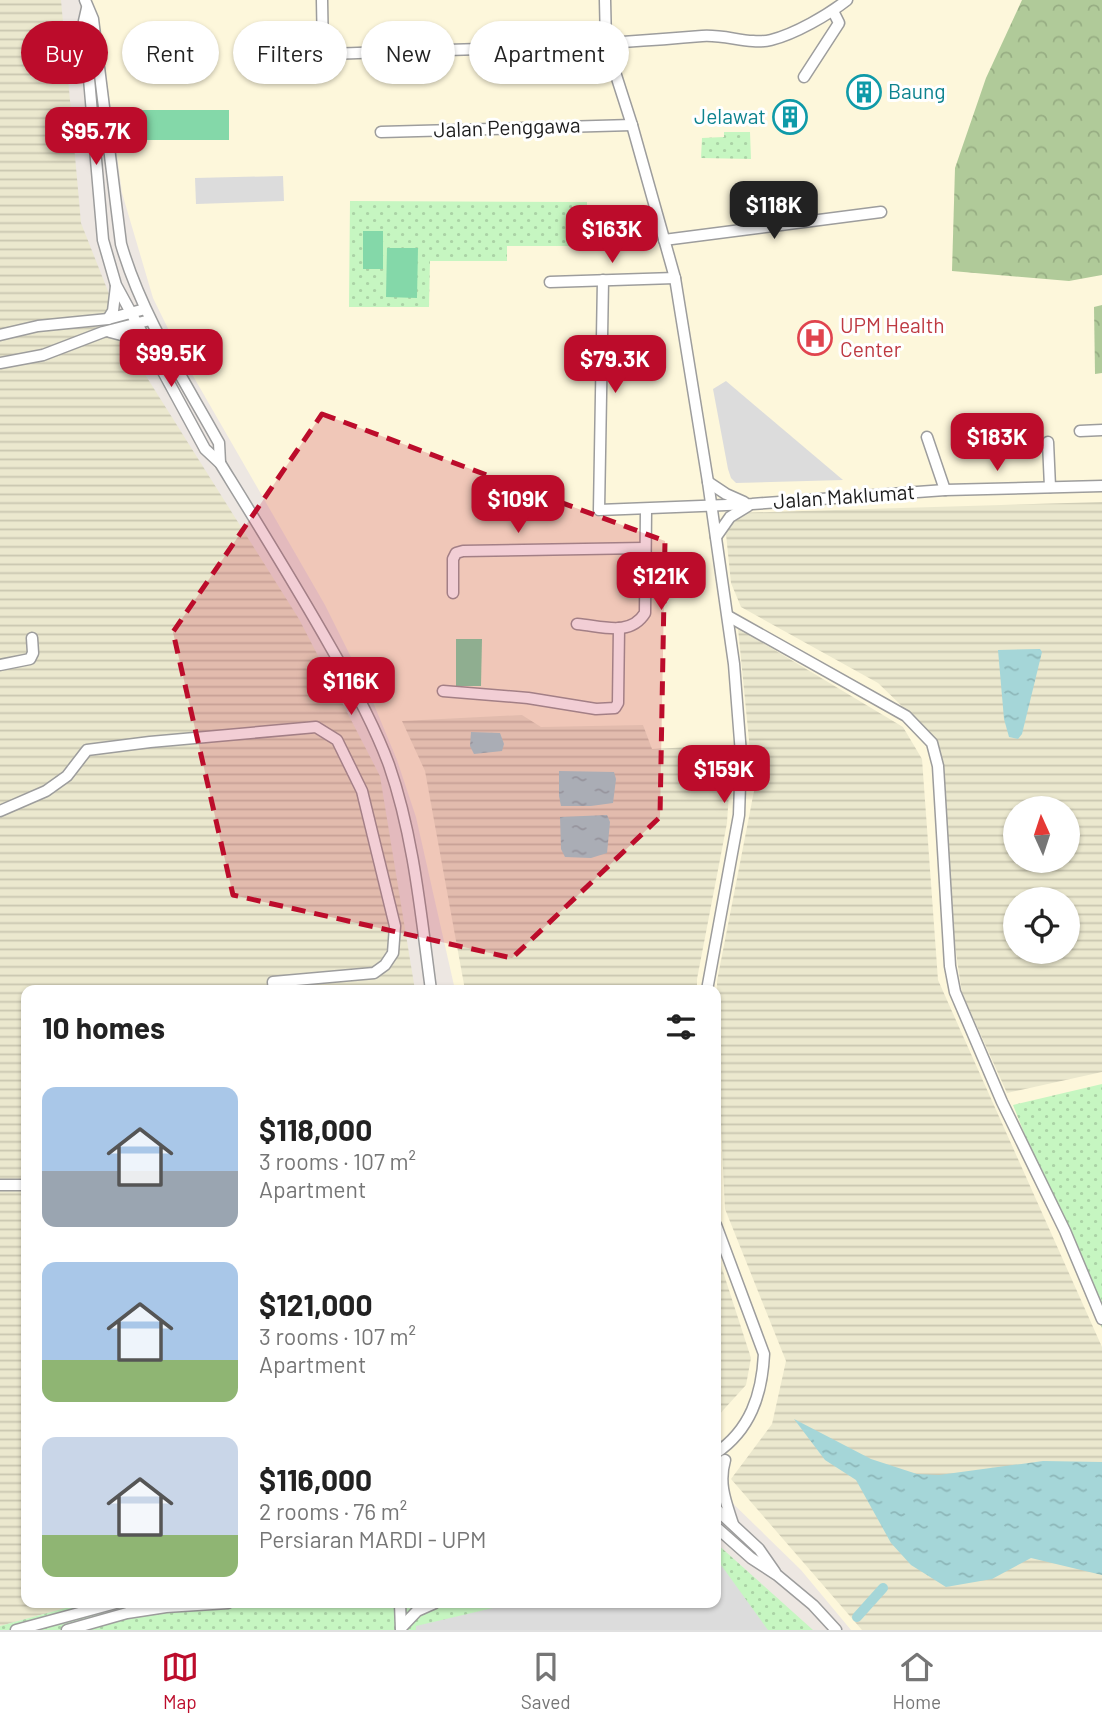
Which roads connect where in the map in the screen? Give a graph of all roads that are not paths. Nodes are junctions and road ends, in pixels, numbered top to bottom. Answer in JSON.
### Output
{"nodes":[{"id":1,"x":322,"y":0,"type":"edge"},
{"id":2,"x":605,"y":0,"type":"edge"},
{"id":3,"x":847,"y":0,"type":"edge"},
{"id":4,"x":86,"y":4,"type":"edge"},
{"id":5,"x":833,"y":11,"type":"junction"},
{"id":6,"x":605,"y":21,"type":"edge"},
{"id":7,"x":629,"y":42,"type":"edge"},
{"id":8,"x":469,"y":49,"type":"edge"},
{"id":9,"x":804,"y":77,"type":"dead end"},
{"id":10,"x":619,"y":84,"type":"edge"},
{"id":11,"x":632,"y":125,"type":"junction"},
{"id":12,"x":382,"y":132,"type":"dead end"},
{"id":13,"x":881,"y":212,"type":"dead end"},
{"id":14,"x":664,"y":240,"type":"junction"},
{"id":15,"x":675,"y":278,"type":"junction"},
{"id":16,"x":603,"y":280,"type":"junction"},
{"id":17,"x":550,"y":282,"type":"dead end"},
{"id":18,"x":116,"y":285,"type":"junction"},
{"id":19,"x":145,"y":309,"type":"junction"},
{"id":20,"x":130,"y":313,"type":"junction"},
{"id":21,"x":108,"y":319,"type":"junction"},
{"id":22,"x":150,"y":320,"type":"junction"},
{"id":23,"x":135,"y":324,"type":"junction"},
{"id":24,"x":103,"y":332,"type":"junction"},
{"id":25,"x":0,"y":335,"type":"edge"},
{"id":26,"x":148,"y":347,"type":"junction"},
{"id":27,"x":0,"y":363,"type":"edge"},
{"id":28,"x":1102,"y":430,"type":"edge"},
{"id":29,"x":1080,"y":431,"type":"dead end"},
{"id":30,"x":927,"y":437,"type":"dead end"},
{"id":31,"x":1048,"y":442,"type":"dead end"},
{"id":32,"x":220,"y":463,"type":"junction"},
{"id":33,"x":709,"y":482,"type":"junction"},
{"id":34,"x":1102,"y":486,"type":"edge"},
{"id":35,"x":1049,"y":488,"type":"junction"},
{"id":36,"x":945,"y":490,"type":"junction"},
{"id":37,"x":752,"y":504,"type":"junction"},
{"id":38,"x":712,"y":506,"type":"junction"},
{"id":39,"x":646,"y":510,"type":"junction"},
{"id":40,"x":716,"y":537,"type":"junction"},
{"id":41,"x":645,"y":548,"type":"junction"},
{"id":42,"x":453,"y":593,"type":"dead end"},
{"id":43,"x":728,"y":616,"type":"junction"},
{"id":44,"x":577,"y":624,"type":"dead end"},
{"id":45,"x":619,"y":628,"type":"junction"},
{"id":46,"x":33,"y":638,"type":"dead end"},
{"id":47,"x":0,"y":666,"type":"edge"},
{"id":48,"x":443,"y":691,"type":"dead end"},
{"id":49,"x":0,"y":811,"type":"edge"},
{"id":50,"x":273,"y":985,"type":"edge"},
{"id":51,"x":431,"y":985,"type":"edge"},
{"id":52,"x":708,"y":985,"type":"edge"},
{"id":53,"x":0,"y":1185,"type":"edge"},
{"id":54,"x":21,"y":1185,"type":"edge"},
{"id":55,"x":721,"y":1238,"type":"edge"},
{"id":56,"x":1102,"y":1319,"type":"edge"},
{"id":57,"x":731,"y":1443,"type":"junction"},
{"id":58,"x":721,"y":1450,"type":"edge"},
{"id":59,"x":725,"y":1460,"type":"junction"},
{"id":60,"x":721,"y":1464,"type":"edge"},
{"id":61,"x":721,"y":1514,"type":"edge"},
{"id":62,"x":733,"y":1525,"type":"junction"},
{"id":63,"x":721,"y":1531,"type":"edge"},
{"id":64,"x":721,"y":1538,"type":"edge"},
{"id":65,"x":733,"y":1541,"type":"junction"},
{"id":66,"x":777,"y":1574,"type":"junction"},
{"id":67,"x":97,"y":1608,"type":"edge"},
{"id":68,"x":160,"y":1608,"type":"edge"},
{"id":69,"x":400,"y":1608,"type":"edge"},
{"id":70,"x":424,"y":1608,"type":"edge"},
{"id":71,"x":401,"y":1629,"type":"edge"},
{"id":72,"x":16,"y":1630,"type":"edge"},
{"id":73,"x":67,"y":1630,"type":"edge"},
{"id":74,"x":836,"y":1630,"type":"edge"}],
"edges":[{"from":1,"to":8,"type":"street"},
{"from":2,"to":6,"type":"street"},
{"from":3,"to":5,"type":"street"},
{"from":4,"to":18,"type":"street"},
{"from":4,"to":19,"type":"street"},
{"from":5,"to":7,"type":"street"},
{"from":5,"to":9,"type":"street"},
{"from":10,"to":11,"type":"street"},
{"from":11,"to":12,"type":"street","name":"Jalan Penggawa"},
{"from":11,"to":14,"type":"street"},
{"from":13,"to":14,"type":"street"},
{"from":14,"to":15,"type":"street"},
{"from":15,"to":16,"type":"street"},
{"from":15,"to":33,"type":"street"},
{"from":16,"to":17,"type":"street"},
{"from":16,"to":39,"type":"street","name":"Jalan Maklumat"},
{"from":18,"to":20,"type":"street"},
{"from":18,"to":21,"type":"street"},
{"from":19,"to":20,"type":"street"},
{"from":19,"to":22,"type":"street"},
{"from":20,"to":21,"type":"street"},
{"from":20,"to":23,"type":"street"},
{"from":21,"to":25,"type":"street"},
{"from":22,"to":23,"type":"street"},
{"from":22,"to":32,"type":"street"},
{"from":23,"to":24,"type":"street"},
{"from":23,"to":26,"type":"street"},
{"from":24,"to":26,"type":"street"},
{"from":24,"to":27,"type":"street"},
{"from":26,"to":32,"type":"street"},
{"from":28,"to":29,"type":"street"},
{"from":30,"to":36,"type":"street"},
{"from":31,"to":35,"type":"street"},
{"from":32,"to":51,"type":"street"},
{"from":33,"to":37,"type":"street"},
{"from":33,"to":38,"type":"street"},
{"from":34,"to":35,"type":"street","name":"Jalan Maklumat"},
{"from":35,"to":36,"type":"street","name":"Jalan Maklumat"},
{"from":36,"to":37,"type":"street","name":"Jalan Maklumat"},
{"from":37,"to":38,"type":"street","name":"Jalan Maklumat"},
{"from":37,"to":40,"type":"street"},
{"from":38,"to":39,"type":"street","name":"Jalan Maklumat"},
{"from":38,"to":40,"type":"street"},
{"from":39,"to":41,"type":"street"},
{"from":40,"to":43,"type":"street"},
{"from":41,"to":42,"type":"street"},
{"from":41,"to":45,"type":"street"},
{"from":43,"to":52,"type":"street"},
{"from":43,"to":56,"type":"street"},
{"from":44,"to":45,"type":"street"},
{"from":45,"to":48,"type":"street"},
{"from":46,"to":47,"type":"street"},
{"from":49,"to":50,"type":"street"},
{"from":53,"to":54,"type":"street"},
{"from":55,"to":57,"type":"street"},
{"from":57,"to":58,"type":"street"},
{"from":57,"to":59,"type":"street"},
{"from":59,"to":60,"type":"street"},
{"from":59,"to":62,"type":"street"},
{"from":61,"to":62,"type":"street"},
{"from":62,"to":66,"type":"street"},
{"from":63,"to":65,"type":"street"},
{"from":64,"to":65,"type":"street"},
{"from":65,"to":66,"type":"street"},
{"from":66,"to":74,"type":"street"},
{"from":67,"to":72,"type":"street"},
{"from":68,"to":73,"type":"street"},
{"from":69,"to":71,"type":"street"},
{"from":70,"to":71,"type":"street"}]}
